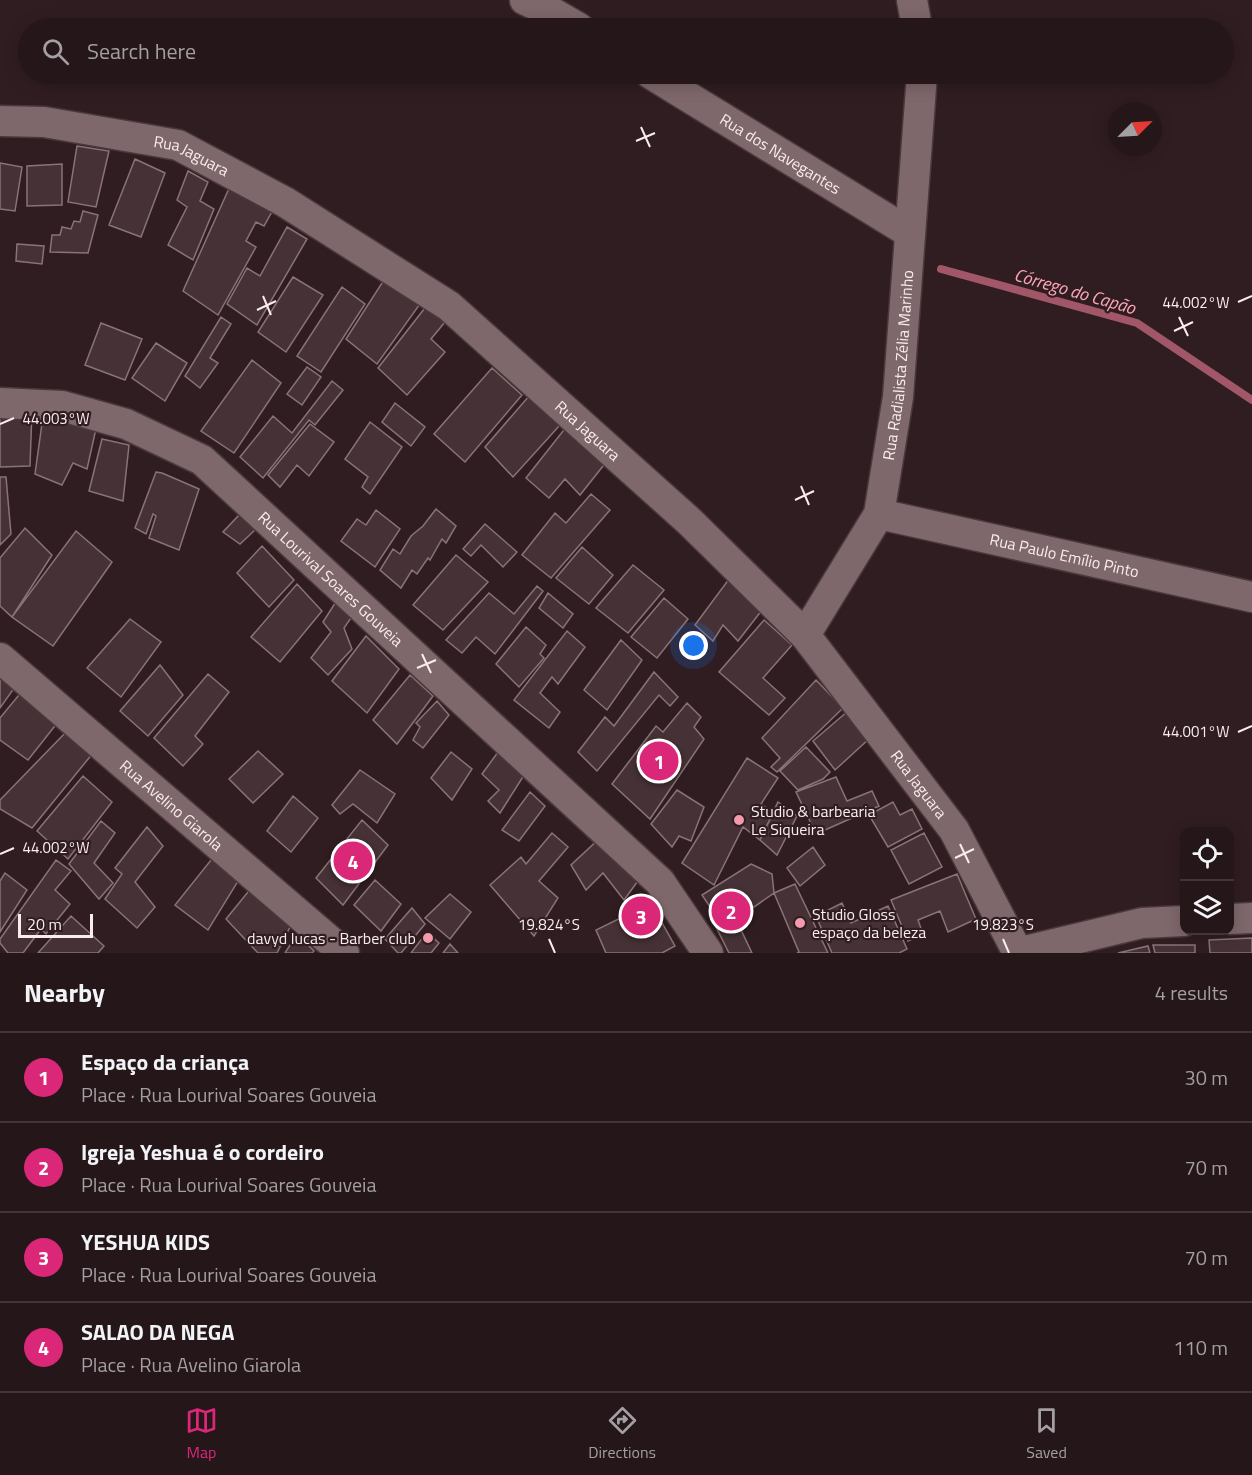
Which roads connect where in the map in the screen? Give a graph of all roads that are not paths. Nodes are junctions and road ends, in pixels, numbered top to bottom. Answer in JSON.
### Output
{"nodes":[{"id":1,"x":525,"y":0,"type":"edge"},
{"id":2,"x":912,"y":0,"type":"edge"},
{"id":3,"x":562,"y":18,"type":"edge"},
{"id":4,"x":915,"y":18,"type":"edge"},
{"id":5,"x":667,"y":84,"type":"edge"},
{"id":6,"x":921,"y":84,"type":"edge"},
{"id":7,"x":0,"y":122,"type":"edge"},
{"id":8,"x":910,"y":233,"type":"junction"},
{"id":9,"x":0,"y":403,"type":"edge"},
{"id":10,"x":879,"y":513,"type":"junction"},
{"id":11,"x":1252,"y":597,"type":"edge"},
{"id":12,"x":805,"y":635,"type":"junction"},
{"id":13,"x":0,"y":658,"type":"edge"},
{"id":14,"x":1252,"y":918,"type":"edge"},
{"id":15,"x":1234,"y":919,"type":"edge"},
{"id":16,"x":1180,"y":921,"type":"edge"},
{"id":17,"x":344,"y":953,"type":"edge"},
{"id":18,"x":708,"y":953,"type":"edge"},
{"id":19,"x":1018,"y":953,"type":"edge"}],
"edges":[{"from":1,"to":3,"type":"street"},
{"from":2,"to":4,"type":"street"},
{"from":5,"to":8,"type":"street","name":"Rua dos Navegantes"},
{"from":6,"to":8,"type":"street","name":"Rua Radialista Zélia Marinho"},
{"from":7,"to":12,"type":"street","name":"Rua Jaguara"},
{"from":8,"to":10,"type":"street","name":"Rua Radialista Zélia Marinho"},
{"from":9,"to":18,"type":"street","name":"Rua Lourival Soares Gouveia"},
{"from":10,"to":11,"type":"street","name":"Rua Paulo Emílio Pinto"},
{"from":10,"to":12,"type":"street","name":"Rua Radialista Zélia Marinho"},
{"from":12,"to":19,"type":"street","name":"Rua Jaguara"},
{"from":13,"to":17,"type":"street","name":"Rua Avelino Giarola"},
{"from":14,"to":15,"type":"street"},
{"from":16,"to":19,"type":"street"}]}
